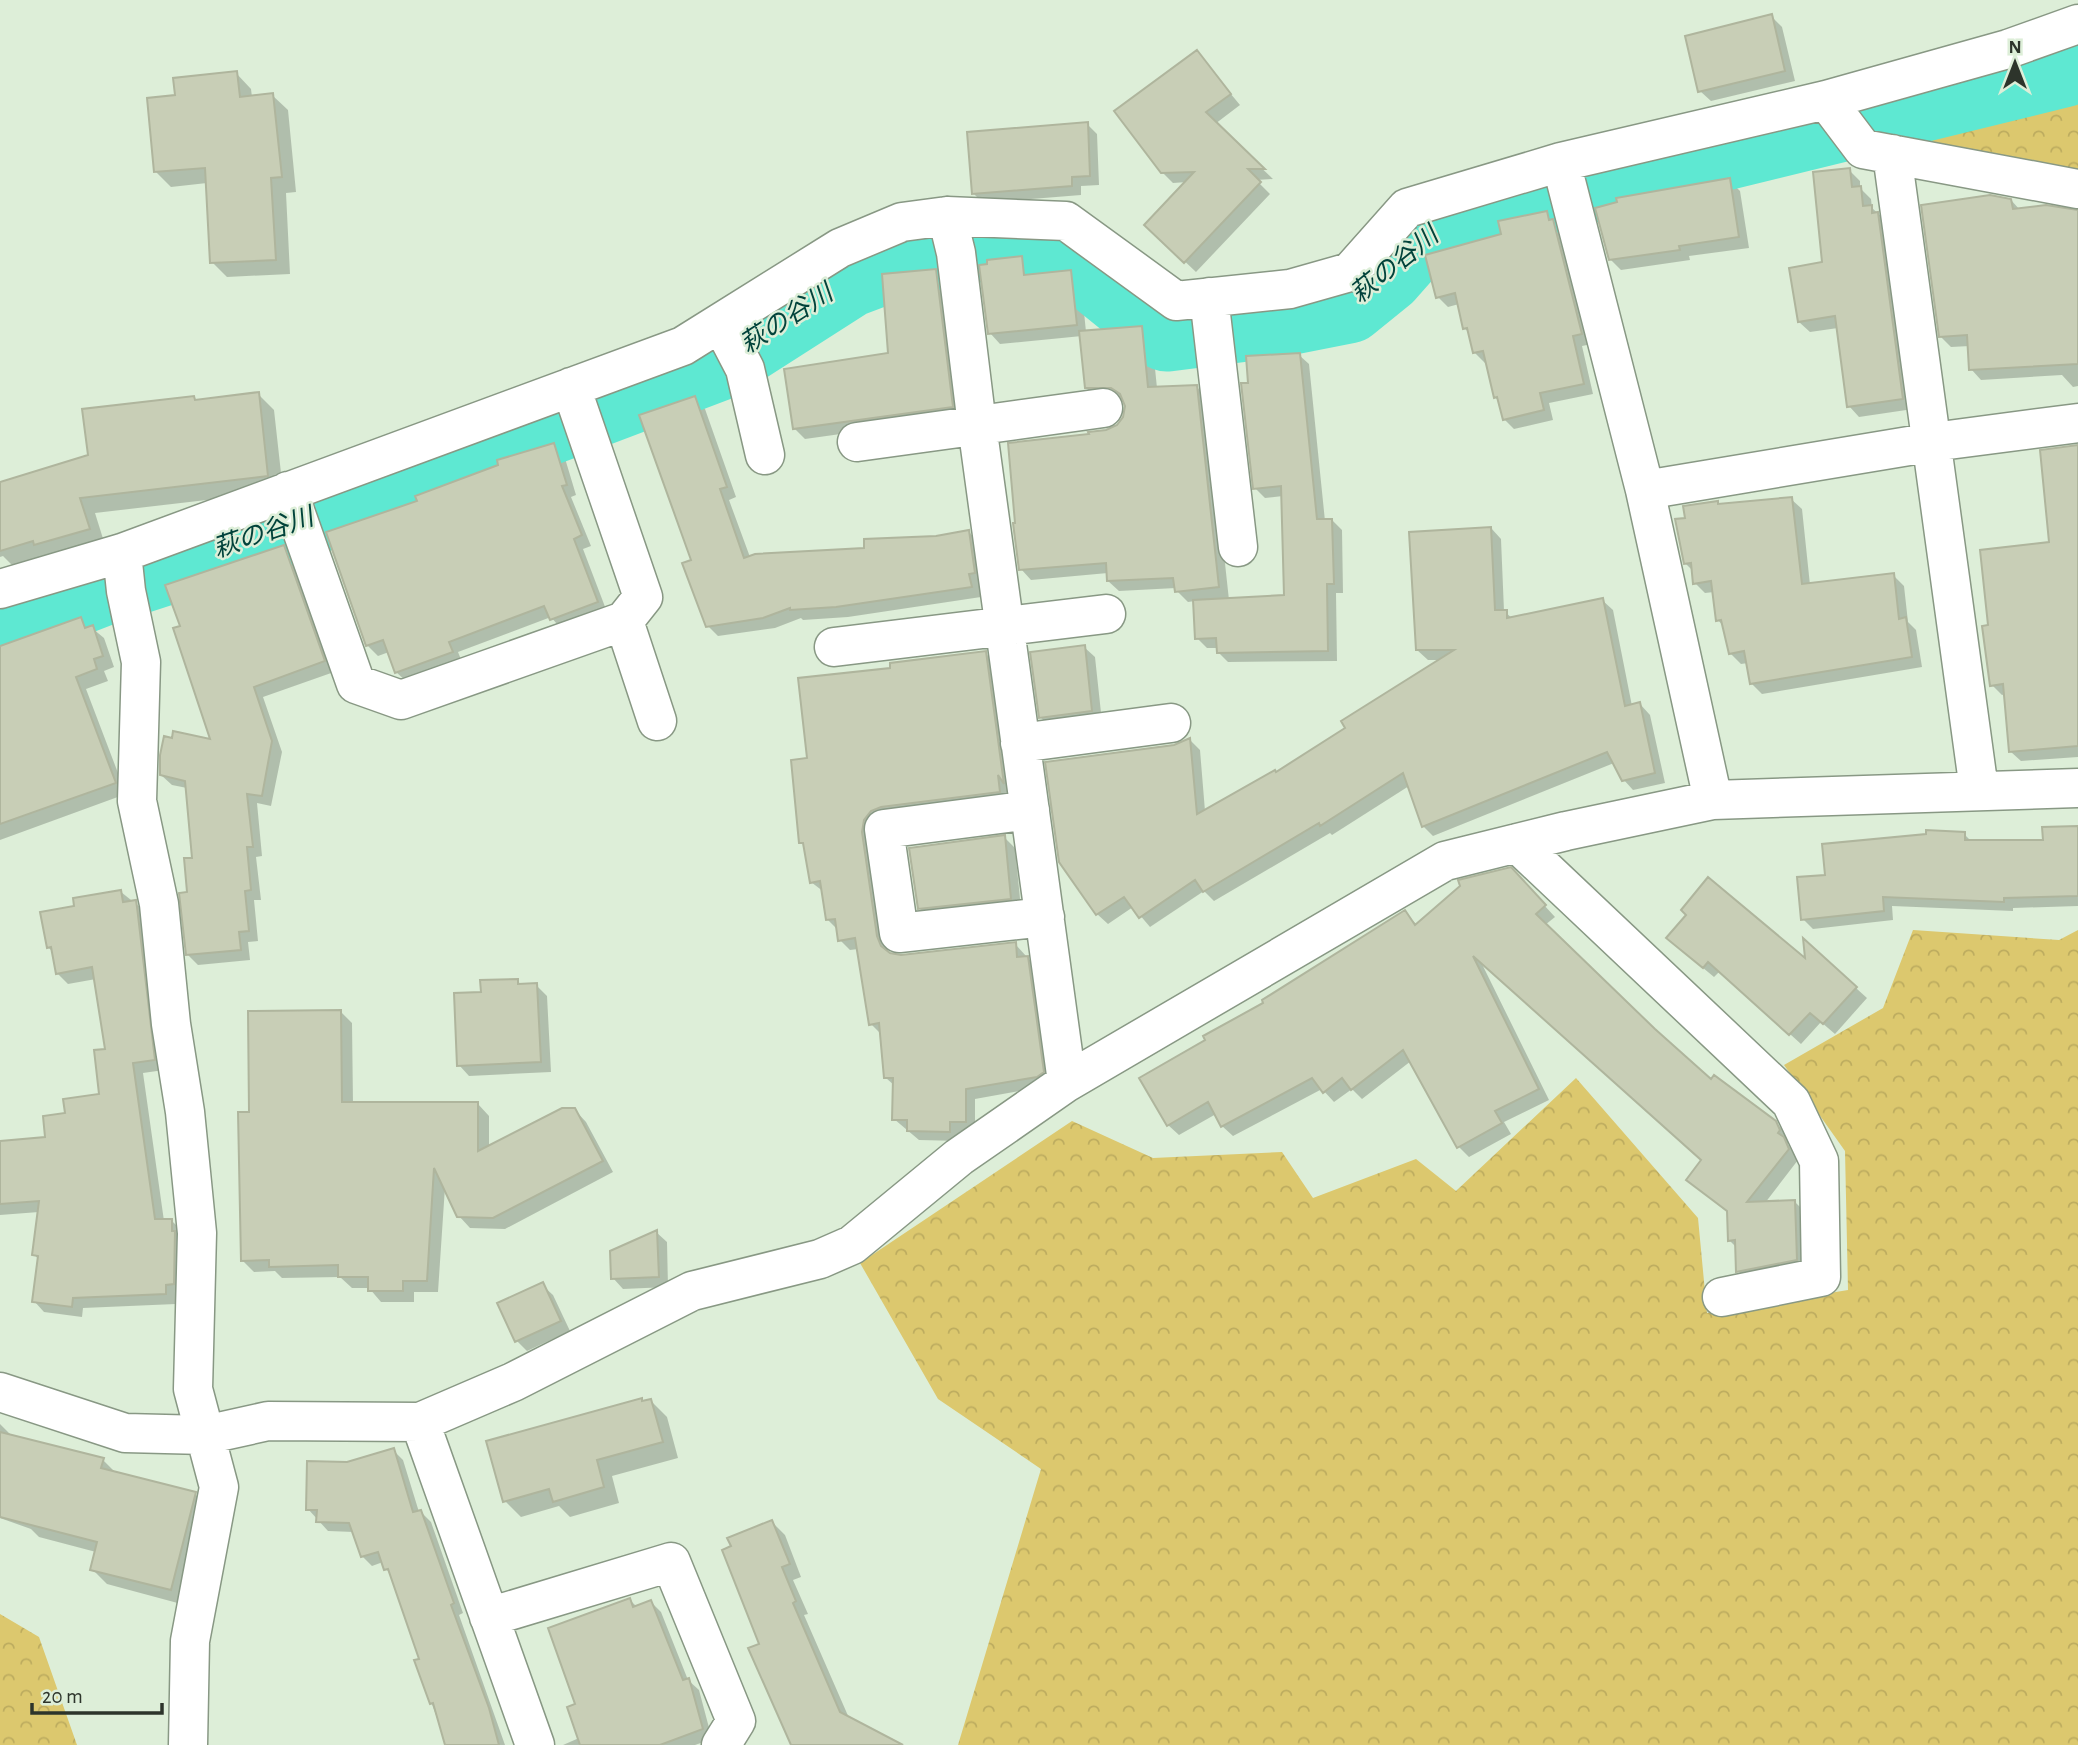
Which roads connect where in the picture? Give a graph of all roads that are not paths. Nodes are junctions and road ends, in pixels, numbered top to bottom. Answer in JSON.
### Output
{"nodes":[{"id":1,"x":2078,"y":24,"type":"edge"},
{"id":2,"x":1838,"y":116,"type":"junction"},
{"id":3,"x":1892,"y":154,"type":"junction"},
{"id":4,"x":1562,"y":162,"type":"junction"},
{"id":5,"x":2078,"y":189,"type":"edge"},
{"id":6,"x":952,"y":235,"type":"junction"},
{"id":7,"x":1211,"y":317,"type":"junction"},
{"id":8,"x":730,"y":340,"type":"junction"},
{"id":9,"x":576,"y":404,"type":"junction"},
{"id":10,"x":1103,"y":408,"type":"dead end"},
{"id":11,"x":2078,"y":423,"type":"edge"},
{"id":12,"x":977,"y":425,"type":"junction"},
{"id":13,"x":857,"y":442,"type":"dead end"},
{"id":14,"x":1933,"y":442,"type":"junction"},
{"id":15,"x":765,"y":455,"type":"dead end"},
{"id":16,"x":1645,"y":490,"type":"junction"},
{"id":17,"x":295,"y":508,"type":"junction"},
{"id":18,"x":1238,"y":547,"type":"dead end"},
{"id":19,"x":124,"y":571,"type":"junction"},
{"id":20,"x":0,"y":589,"type":"edge"},
{"id":21,"x":1105,"y":614,"type":"dead end"},
{"id":22,"x":624,"y":621,"type":"junction"},
{"id":23,"x":1004,"y":626,"type":"junction"},
{"id":24,"x":834,"y":647,"type":"dead end"},
{"id":25,"x":657,"y":721,"type":"dead end"},
{"id":26,"x":1171,"y":723,"type":"dead end"},
{"id":27,"x":1020,"y":743,"type":"junction"},
{"id":28,"x":2078,"y":788,"type":"edge"},
{"id":29,"x":1979,"y":790,"type":"junction"},
{"id":30,"x":1713,"y":800,"type":"junction"},
{"id":31,"x":1030,"y":810,"type":"junction"},
{"id":32,"x":1517,"y":843,"type":"junction"},
{"id":33,"x":1045,"y":918,"type":"junction"},
{"id":34,"x":1068,"y":1082,"type":"junction"},
{"id":35,"x":1722,"y":1297,"type":"dead end"},
{"id":36,"x":0,"y":1392,"type":"edge"},
{"id":37,"x":420,"y":1422,"type":"junction"},
{"id":38,"x":205,"y":1435,"type":"junction"},
{"id":39,"x":489,"y":1617,"type":"junction"},
{"id":40,"x":188,"y":1745,"type":"edge"},
{"id":41,"x":535,"y":1745,"type":"edge"},
{"id":42,"x":721,"y":1745,"type":"edge"}],
"edges":[{"from":1,"to":2,"type":"street"},
{"from":2,"to":3,"type":"street"},
{"from":2,"to":4,"type":"street"},
{"from":3,"to":5,"type":"street"},
{"from":3,"to":14,"type":"street"},
{"from":4,"to":7,"type":"street"},
{"from":4,"to":16,"type":"street"},
{"from":6,"to":7,"type":"street"},
{"from":6,"to":8,"type":"street"},
{"from":6,"to":12,"type":"street"},
{"from":7,"to":18,"type":"street"},
{"from":8,"to":9,"type":"street"},
{"from":8,"to":15,"type":"street"},
{"from":9,"to":17,"type":"street"},
{"from":9,"to":22,"type":"street"},
{"from":10,"to":12,"type":"street"},
{"from":11,"to":14,"type":"street"},
{"from":12,"to":13,"type":"street"},
{"from":12,"to":23,"type":"street"},
{"from":14,"to":16,"type":"street"},
{"from":14,"to":29,"type":"street"},
{"from":16,"to":30,"type":"street"},
{"from":17,"to":19,"type":"street"},
{"from":17,"to":22,"type":"street"},
{"from":19,"to":20,"type":"street"},
{"from":19,"to":38,"type":"street"},
{"from":21,"to":23,"type":"street"},
{"from":22,"to":25,"type":"street"},
{"from":23,"to":24,"type":"street"},
{"from":23,"to":27,"type":"street"},
{"from":26,"to":27,"type":"street"},
{"from":27,"to":31,"type":"street"},
{"from":28,"to":29,"type":"street"},
{"from":29,"to":30,"type":"street"},
{"from":30,"to":32,"type":"street"},
{"from":31,"to":33,"type":"street"},
{"from":31,"to":33,"type":"street"},
{"from":32,"to":34,"type":"street"},
{"from":32,"to":35,"type":"street"},
{"from":33,"to":34,"type":"street"},
{"from":34,"to":37,"type":"street"},
{"from":36,"to":38,"type":"street"},
{"from":37,"to":38,"type":"street"},
{"from":37,"to":39,"type":"street"},
{"from":38,"to":40,"type":"street"},
{"from":39,"to":41,"type":"street"},
{"from":39,"to":42,"type":"street"}]}
